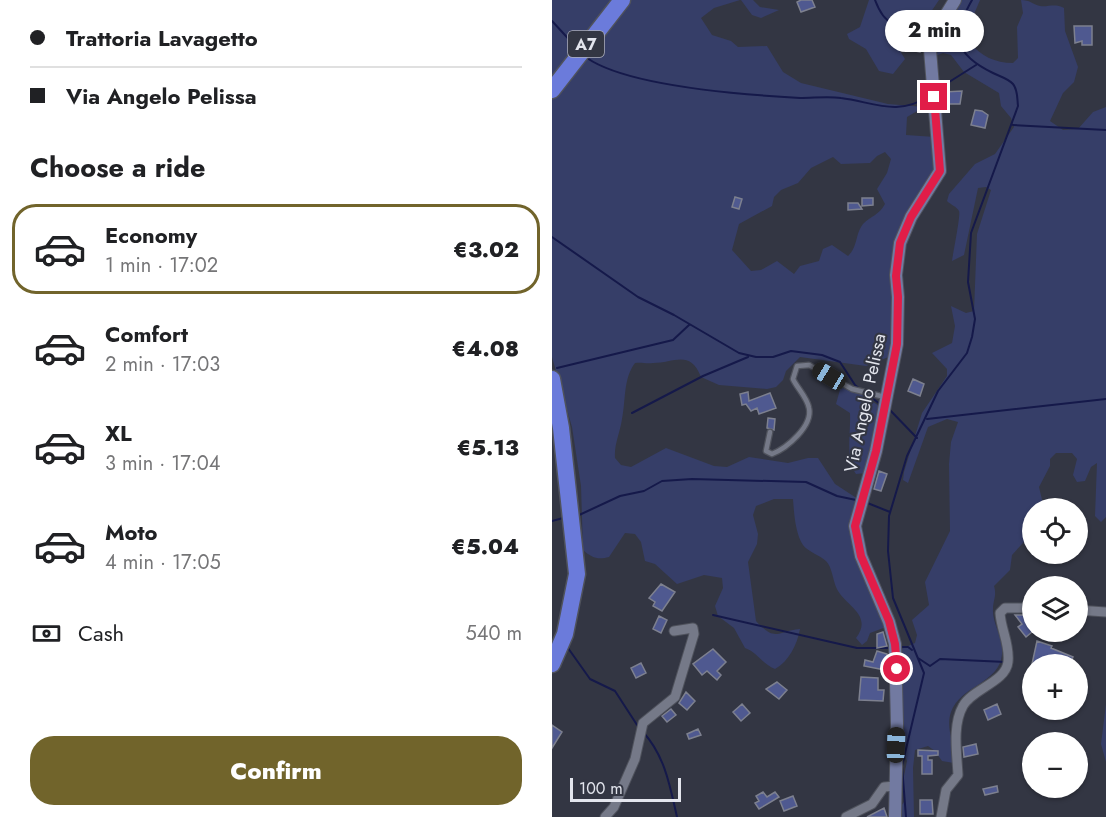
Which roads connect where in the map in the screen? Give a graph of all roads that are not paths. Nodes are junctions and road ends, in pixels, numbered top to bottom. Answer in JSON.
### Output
{"nodes":[{"id":1,"x":622,"y":0,"type":"edge"},
{"id":2,"x":955,"y":0,"type":"edge"},
{"id":3,"x":552,"y":90,"type":"edge"},
{"id":4,"x":552,"y":379,"type":"edge"},
{"id":5,"x":887,"y":397,"type":"junction"},
{"id":6,"x":770,"y":432,"type":"dead end"},
{"id":7,"x":1022,"y":608,"type":"edge"},
{"id":8,"x":1088,"y":611,"type":"edge"},
{"id":9,"x":1106,"y":612,"type":"edge"},
{"id":10,"x":674,"y":631,"type":"dead end"},
{"id":11,"x":552,"y":664,"type":"edge"},
{"id":12,"x":894,"y":786,"type":"junction"},
{"id":13,"x":605,"y":817,"type":"edge"},
{"id":14,"x":846,"y":817,"type":"edge"},
{"id":15,"x":894,"y":817,"type":"edge"},
{"id":16,"x":941,"y":817,"type":"edge"}],
"edges":[{"from":1,"to":3,"type":"highway","number":"A7"},
{"from":2,"to":5,"type":"street","name":"Via Angelo Pelissa"},
{"from":4,"to":11,"type":"highway"},
{"from":5,"to":6,"type":"lane"},
{"from":5,"to":12,"type":"street","name":"Via Angelo Pelissa"},
{"from":7,"to":16,"type":"street"},
{"from":8,"to":9,"type":"street"},
{"from":10,"to":13,"type":"street"},
{"from":12,"to":14,"type":"street"},
{"from":12,"to":15,"type":"street","name":"Via Angelo Pelissa"}]}
